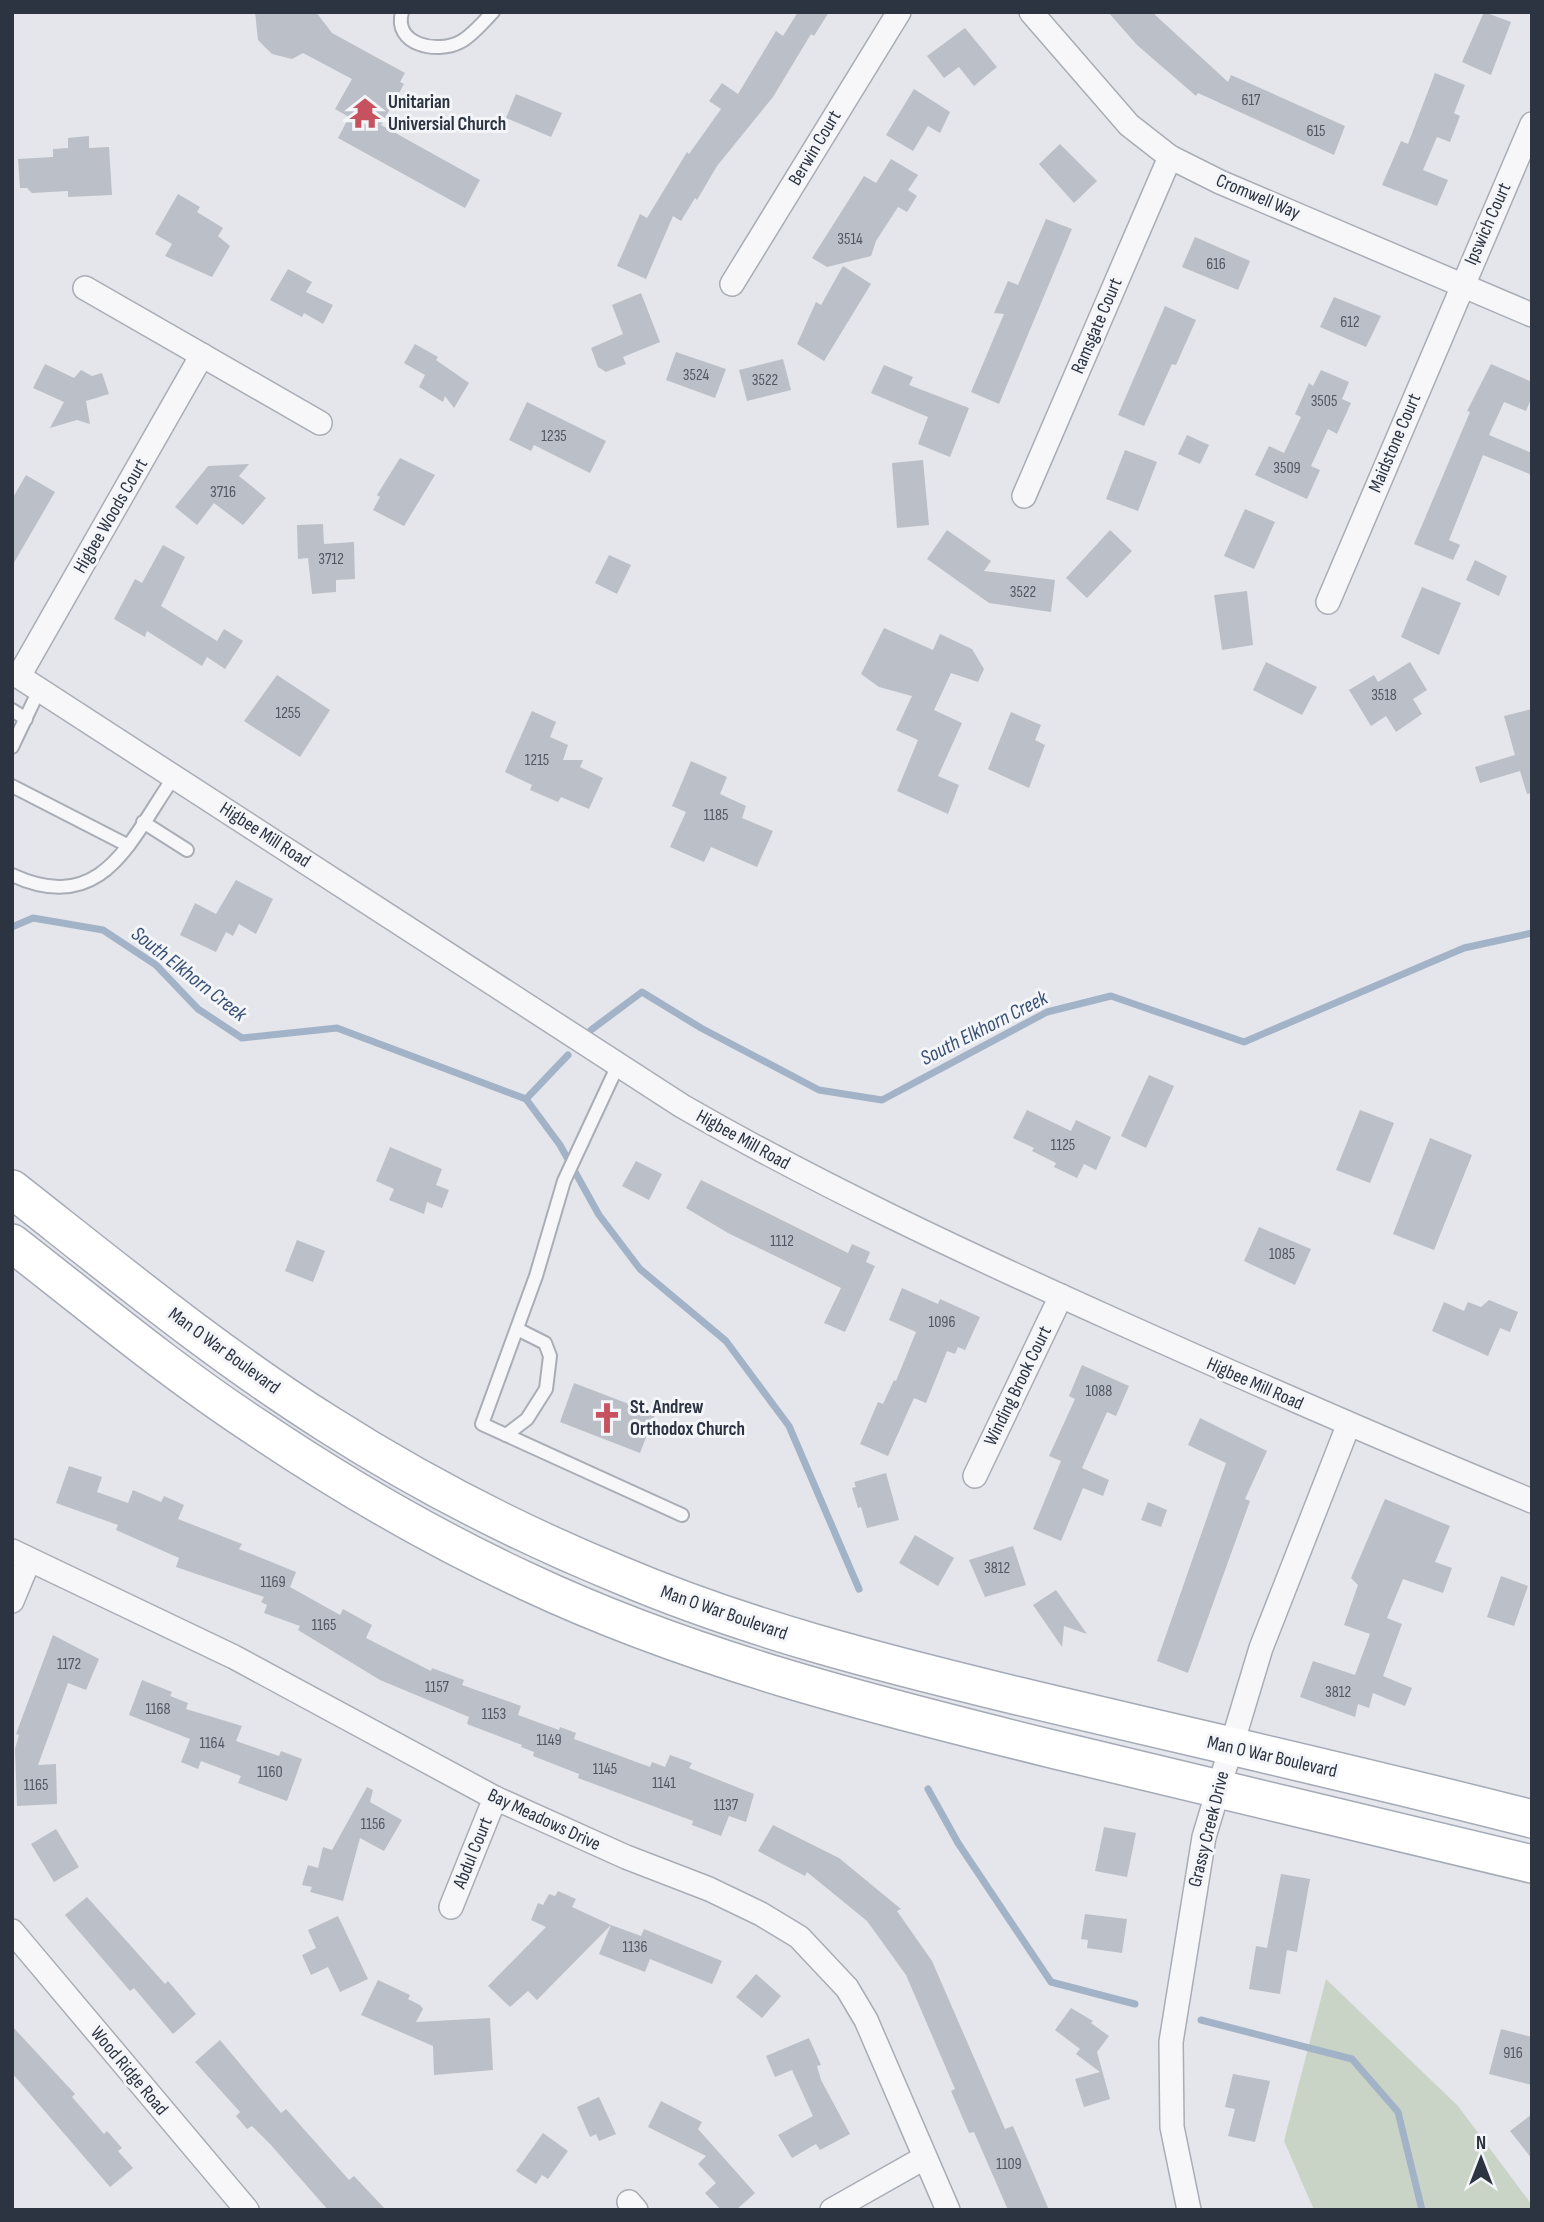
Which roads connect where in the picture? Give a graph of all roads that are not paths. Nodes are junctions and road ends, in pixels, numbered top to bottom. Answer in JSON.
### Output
{"nodes":[{"id":1,"x":402,"y":12,"type":"edge"},
{"id":2,"x":493,"y":12,"type":"edge"},
{"id":3,"x":899,"y":12,"type":"edge"},
{"id":4,"x":1031,"y":12,"type":"edge"},
{"id":5,"x":1532,"y":124,"type":"edge"},
{"id":6,"x":1170,"y":157,"type":"junction"},
{"id":7,"x":732,"y":284,"type":"dead end"},
{"id":8,"x":1462,"y":284,"type":"junction"},
{"id":9,"x":85,"y":288,"type":"dead end"},
{"id":10,"x":1532,"y":315,"type":"edge"},
{"id":11,"x":202,"y":355,"type":"junction"},
{"id":12,"x":320,"y":423,"type":"dead end"},
{"id":13,"x":1024,"y":496,"type":"dead end"},
{"id":14,"x":1328,"y":602,"type":"dead end"},
{"id":15,"x":16,"y":674,"type":"edge"},
{"id":16,"x":39,"y":690,"type":"junction"},
{"id":17,"x":12,"y":710,"type":"edge"},
{"id":18,"x":26,"y":719,"type":"junction"},
{"id":19,"x":12,"y":747,"type":"edge"},
{"id":20,"x":174,"y":777,"type":"junction"},
{"id":21,"x":12,"y":786,"type":"edge"},
{"id":22,"x":143,"y":822,"type":"junction"},
{"id":23,"x":127,"y":845,"type":"junction"},
{"id":24,"x":187,"y":850,"type":"dead end"},
{"id":25,"x":12,"y":875,"type":"edge"},
{"id":26,"x":618,"y":1065,"type":"junction"},
{"id":27,"x":12,"y":1189,"type":"edge"},
{"id":28,"x":12,"y":1243,"type":"edge"},
{"id":29,"x":1061,"y":1296,"type":"junction"},
{"id":30,"x":517,"y":1329,"type":"junction"},
{"id":31,"x":1349,"y":1426,"type":"junction"},
{"id":32,"x":506,"y":1434,"type":"junction"},
{"id":33,"x":975,"y":1476,"type":"dead end"},
{"id":34,"x":1532,"y":1501,"type":"edge"},
{"id":35,"x":682,"y":1515,"type":"dead end"},
{"id":36,"x":21,"y":1555,"type":"edge"},
{"id":37,"x":12,"y":1601,"type":"edge"},
{"id":38,"x":1230,"y":1747,"type":"junction"},
{"id":39,"x":1218,"y":1789,"type":"junction"},
{"id":40,"x":495,"y":1798,"type":"junction"},
{"id":41,"x":1532,"y":1819,"type":"edge"},
{"id":42,"x":1532,"y":1864,"type":"edge"},
{"id":43,"x":451,"y":1907,"type":"dead end"},
{"id":44,"x":12,"y":1931,"type":"edge"},
{"id":45,"x":924,"y":2158,"type":"junction"},
{"id":46,"x":247,"y":2210,"type":"edge"},
{"id":47,"x":832,"y":2210,"type":"edge"},
{"id":48,"x":948,"y":2210,"type":"edge"},
{"id":49,"x":1189,"y":2210,"type":"edge"}],
"edges":[{"from":1,"to":2,"type":"lane"},
{"from":3,"to":7,"type":"street","name":"Berwin Court"},
{"from":4,"to":6,"type":"street","name":"Cromwell Way"},
{"from":5,"to":8,"type":"street","name":"Ipswich Court"},
{"from":6,"to":8,"type":"street","name":"Cromwell Way"},
{"from":6,"to":13,"type":"street","name":"Ramsgate Court"},
{"from":8,"to":10,"type":"street","name":"Cromwell Way"},
{"from":8,"to":14,"type":"street","name":"Maidstone Court"},
{"from":9,"to":11,"type":"street"},
{"from":11,"to":12,"type":"street"},
{"from":11,"to":15,"type":"street","name":"Higbee Woods Court"},
{"from":15,"to":16,"type":"street","name":"Higbee Mill Road"},
{"from":16,"to":18,"type":"lane"},
{"from":16,"to":20,"type":"street","name":"Higbee Mill Road"},
{"from":17,"to":18,"type":"lane"},
{"from":18,"to":19,"type":"lane"},
{"from":20,"to":22,"type":"lane"},
{"from":20,"to":26,"type":"street","name":"Higbee Mill Road"},
{"from":21,"to":23,"type":"lane"},
{"from":22,"to":23,"type":"lane"},
{"from":22,"to":24,"type":"lane"},
{"from":23,"to":25,"type":"lane"},
{"from":26,"to":29,"type":"street","name":"Higbee Mill Road"},
{"from":26,"to":30,"type":"lane"},
{"from":27,"to":38,"type":"main road","name":"Man O War Boulevard"},
{"from":28,"to":39,"type":"main road"},
{"from":29,"to":31,"type":"street","name":"Higbee Mill Road"},
{"from":29,"to":33,"type":"street","name":"Winding Brook Court"},
{"from":30,"to":32,"type":"lane"},
{"from":30,"to":32,"type":"lane"},
{"from":31,"to":34,"type":"street","name":"Higbee Mill Road"},
{"from":31,"to":38,"type":"street","name":"Grassy Creek Drive"},
{"from":32,"to":35,"type":"lane"},
{"from":36,"to":37,"type":"street"},
{"from":36,"to":40,"type":"street","name":"Bay Meadows Drive"},
{"from":38,"to":39,"type":"street","name":"Grassy Creek Drive"},
{"from":38,"to":41,"type":"main road","name":"Man O War Boulevard"},
{"from":39,"to":42,"type":"main road"},
{"from":39,"to":49,"type":"street","name":"Grassy Creek Drive"},
{"from":40,"to":43,"type":"street","name":"Abdul Court"},
{"from":40,"to":45,"type":"street","name":"Bay Meadows Drive"},
{"from":44,"to":46,"type":"street","name":"Wood Ridge Road"},
{"from":45,"to":47,"type":"street"},
{"from":45,"to":48,"type":"street","name":"Bay Meadows Drive"}]}
